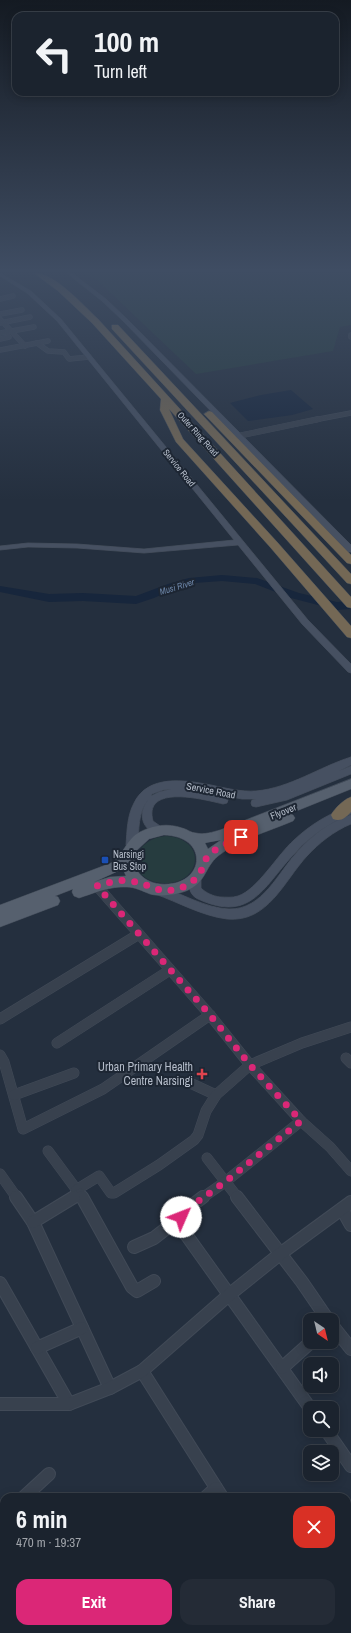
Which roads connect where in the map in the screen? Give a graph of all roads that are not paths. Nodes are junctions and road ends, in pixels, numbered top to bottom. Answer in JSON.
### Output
{"nodes":[{"id":1,"x":45,"y":349,"type":"edge"},
{"id":2,"x":83,"y":349,"type":"edge"},
{"id":3,"x":88,"y":349,"type":"edge"},
{"id":4,"x":121,"y":349,"type":"edge"},
{"id":5,"x":136,"y":349,"type":"edge"},
{"id":6,"x":152,"y":349,"type":"edge"},
{"id":7,"x":89,"y":357,"type":"junction"},
{"id":8,"x":153,"y":367,"type":"junction"},
{"id":9,"x":165,"y":397,"type":"junction"},
{"id":10,"x":351,"y":408,"type":"edge"},
{"id":11,"x":351,"y":413,"type":"edge"},
{"id":12,"x":307,"y":422,"type":"junction"},
{"id":13,"x":238,"y":436,"type":"junction"},
{"id":14,"x":237,"y":539,"type":"junction"},
{"id":15,"x":0,"y":542,"type":"edge"},
{"id":16,"x":0,"y":548,"type":"edge"},
{"id":17,"x":351,"y":550,"type":"edge"},
{"id":18,"x":255,"y":556,"type":"junction"},
{"id":19,"x":351,"y":561,"type":"edge"},
{"id":20,"x":351,"y":581,"type":"edge"},
{"id":21,"x":351,"y":604,"type":"edge"},
{"id":22,"x":309,"y":620,"type":"junction"},
{"id":23,"x":351,"y":634,"type":"edge"},
{"id":24,"x":351,"y":660,"type":"edge"},
{"id":25,"x":351,"y":670,"type":"edge"},
{"id":26,"x":351,"y":761,"type":"edge"},
{"id":27,"x":351,"y":770,"type":"edge"},
{"id":28,"x":351,"y":784,"type":"edge"},
{"id":29,"x":351,"y":792,"type":"edge"},
{"id":30,"x":351,"y":803,"type":"edge"},
{"id":31,"x":347,"y":814,"type":"edge"},
{"id":32,"x":159,"y":831,"type":"junction"},
{"id":33,"x":191,"y":838,"type":"junction"},
{"id":34,"x":225,"y":839,"type":"junction"},
{"id":35,"x":131,"y":849,"type":"junction"},
{"id":36,"x":204,"y":862,"type":"junction"},
{"id":37,"x":195,"y":879,"type":"junction"},
{"id":38,"x":97,"y":886,"type":"junction"},
{"id":39,"x":148,"y":887,"type":"junction"},
{"id":40,"x":0,"y":911,"type":"edge"},
{"id":41,"x":0,"y":921,"type":"edge"},
{"id":42,"x":139,"y":934,"type":"junction"},
{"id":43,"x":170,"y":970,"type":"junction"},
{"id":44,"x":210,"y":1015,"type":"junction"},
{"id":45,"x":0,"y":1019,"type":"edge"},
{"id":46,"x":351,"y":1027,"type":"edge"},
{"id":47,"x":57,"y":1043,"type":"dead end"},
{"id":48,"x":0,"y":1055,"type":"edge"},
{"id":49,"x":250,"y":1065,"type":"junction"},
{"id":50,"x":74,"y":1073,"type":"dead end"},
{"id":51,"x":188,"y":1082,"type":"dead end"},
{"id":52,"x":14,"y":1095,"type":"junction"},
{"id":53,"x":216,"y":1095,"type":"junction"},
{"id":54,"x":301,"y":1121,"type":"junction"},
{"id":55,"x":48,"y":1151,"type":"dead end"},
{"id":56,"x":207,"y":1158,"type":"dead end"},
{"id":57,"x":351,"y":1171,"type":"edge"},
{"id":58,"x":0,"y":1174,"type":"edge"},
{"id":59,"x":225,"y":1182,"type":"junction"},
{"id":60,"x":78,"y":1192,"type":"junction"},
{"id":61,"x":346,"y":1206,"type":"edge"},
{"id":62,"x":181,"y":1217,"type":"junction"},
{"id":63,"x":33,"y":1222,"type":"junction"},
{"id":64,"x":351,"y":1225,"type":"edge"},
{"id":65,"x":134,"y":1247,"type":"dead end"},
{"id":66,"x":280,"y":1254,"type":"junction"},
{"id":67,"x":154,"y":1281,"type":"dead end"},
{"id":68,"x":0,"y":1283,"type":"edge"},
{"id":69,"x":230,"y":1294,"type":"junction"},
{"id":70,"x":323,"y":1313,"type":"edge"},
{"id":71,"x":82,"y":1328,"type":"junction"},
{"id":72,"x":339,"y":1334,"type":"edge"},
{"id":73,"x":37,"y":1348,"type":"junction"},
{"id":74,"x":303,"y":1349,"type":"edge"},
{"id":75,"x":351,"y":1349,"type":"edge"},
{"id":76,"x":282,"y":1368,"type":"junction"},
{"id":77,"x":142,"y":1371,"type":"junction"},
{"id":78,"x":110,"y":1388,"type":"junction"},
{"id":79,"x":305,"y":1401,"type":"edge"},
{"id":80,"x":0,"y":1404,"type":"edge"},
{"id":81,"x":69,"y":1404,"type":"junction"},
{"id":82,"x":331,"y":1437,"type":"edge"},
{"id":83,"x":351,"y":1466,"type":"edge"},
{"id":84,"x":49,"y":1474,"type":"dead end"},
{"id":85,"x":219,"y":1492,"type":"edge"},
{"id":86,"x":32,"y":1493,"type":"edge"}],
"edges":[{"from":1,"to":7,"type":"street"},
{"from":2,"to":7,"type":"main road","name":"Service Road"},
{"from":3,"to":18,"type":"main road","name":"Service Road"},
{"from":4,"to":9,"type":"highway","name":"Outer Ring Road"},
{"from":5,"to":8,"type":"highway","name":"Outer Ring Road"},
{"from":6,"to":13,"type":"main road"},
{"from":7,"to":14,"type":"main road","name":"Service Road"},
{"from":8,"to":19,"type":"highway"},
{"from":8,"to":20,"type":"highway","name":"Outer Ring Road"},
{"from":9,"to":21,"type":"highway","name":"Outer Ring Road"},
{"from":9,"to":23,"type":"highway"},
{"from":10,"to":12,"type":"street"},
{"from":11,"to":12,"type":"street"},
{"from":12,"to":13,"type":"street"},
{"from":13,"to":17,"type":"main road"},
{"from":14,"to":15,"type":"main road"},
{"from":14,"to":16,"type":"main road"},
{"from":14,"to":18,"type":"main road","name":"Service Road"},
{"from":18,"to":22,"type":"main road","name":"Service Road"},
{"from":22,"to":24,"type":"main road","name":"Service Road"},
{"from":22,"to":25,"type":"main road","name":"Service Road"},
{"from":26,"to":35,"type":"main road","name":"Service Road"},
{"from":27,"to":32,"type":"main road","name":"Service Road"},
{"from":28,"to":34,"type":"main road","name":"Flyover"},
{"from":29,"to":34,"type":"main road","name":"Flyover"},
{"from":30,"to":31,"type":"highway"},
{"from":31,"to":37,"type":"main road"},
{"from":31,"to":39,"type":"main road"},
{"from":32,"to":33,"type":"main road"},
{"from":32,"to":35,"type":"main road"},
{"from":33,"to":34,"type":"main road","name":"Flyover"},
{"from":33,"to":36,"type":"main road"},
{"from":34,"to":36,"type":"main road","name":"Flyover"},
{"from":35,"to":39,"type":"main road"},
{"from":35,"to":40,"type":"main road"},
{"from":36,"to":37,"type":"main road"},
{"from":37,"to":39,"type":"main road"},
{"from":38,"to":39,"type":"main road"},
{"from":38,"to":41,"type":"main road"},
{"from":38,"to":42,"type":"street"},
{"from":42,"to":43,"type":"street"},
{"from":42,"to":45,"type":"street"},
{"from":43,"to":44,"type":"street"},
{"from":43,"to":47,"type":"street"},
{"from":44,"to":49,"type":"street"},
{"from":44,"to":52,"type":"street"},
{"from":46,"to":49,"type":"street"},
{"from":48,"to":52,"type":"street"},
{"from":49,"to":53,"type":"street"},
{"from":49,"to":54,"type":"street"},
{"from":50,"to":52,"type":"street"},
{"from":51,"to":53,"type":"street"},
{"from":53,"to":60,"type":"street"},
{"from":54,"to":57,"type":"street"},
{"from":54,"to":59,"type":"street"},
{"from":55,"to":60,"type":"street"},
{"from":56,"to":59,"type":"street"},
{"from":58,"to":63,"type":"street"},
{"from":59,"to":62,"type":"street"},
{"from":59,"to":66,"type":"street"},
{"from":60,"to":63,"type":"street"},
{"from":60,"to":67,"type":"street"},
{"from":61,"to":64,"type":"street"},
{"from":61,"to":66,"type":"street"},
{"from":62,"to":65,"type":"street"},
{"from":62,"to":69,"type":"street"},
{"from":63,"to":71,"type":"street"},
{"from":66,"to":69,"type":"street"},
{"from":66,"to":70,"type":"street"},
{"from":68,"to":73,"type":"street"},
{"from":69,"to":76,"type":"street"},
{"from":69,"to":77,"type":"street"},
{"from":71,"to":73,"type":"street"},
{"from":71,"to":78,"type":"street"},
{"from":72,"to":75,"type":"street"},
{"from":73,"to":81,"type":"street"},
{"from":74,"to":76,"type":"street"},
{"from":76,"to":79,"type":"street"},
{"from":77,"to":78,"type":"street"},
{"from":77,"to":85,"type":"street"},
{"from":78,"to":81,"type":"street"},
{"from":80,"to":81,"type":"street"},
{"from":82,"to":83,"type":"street"},
{"from":84,"to":86,"type":"street"}]}
